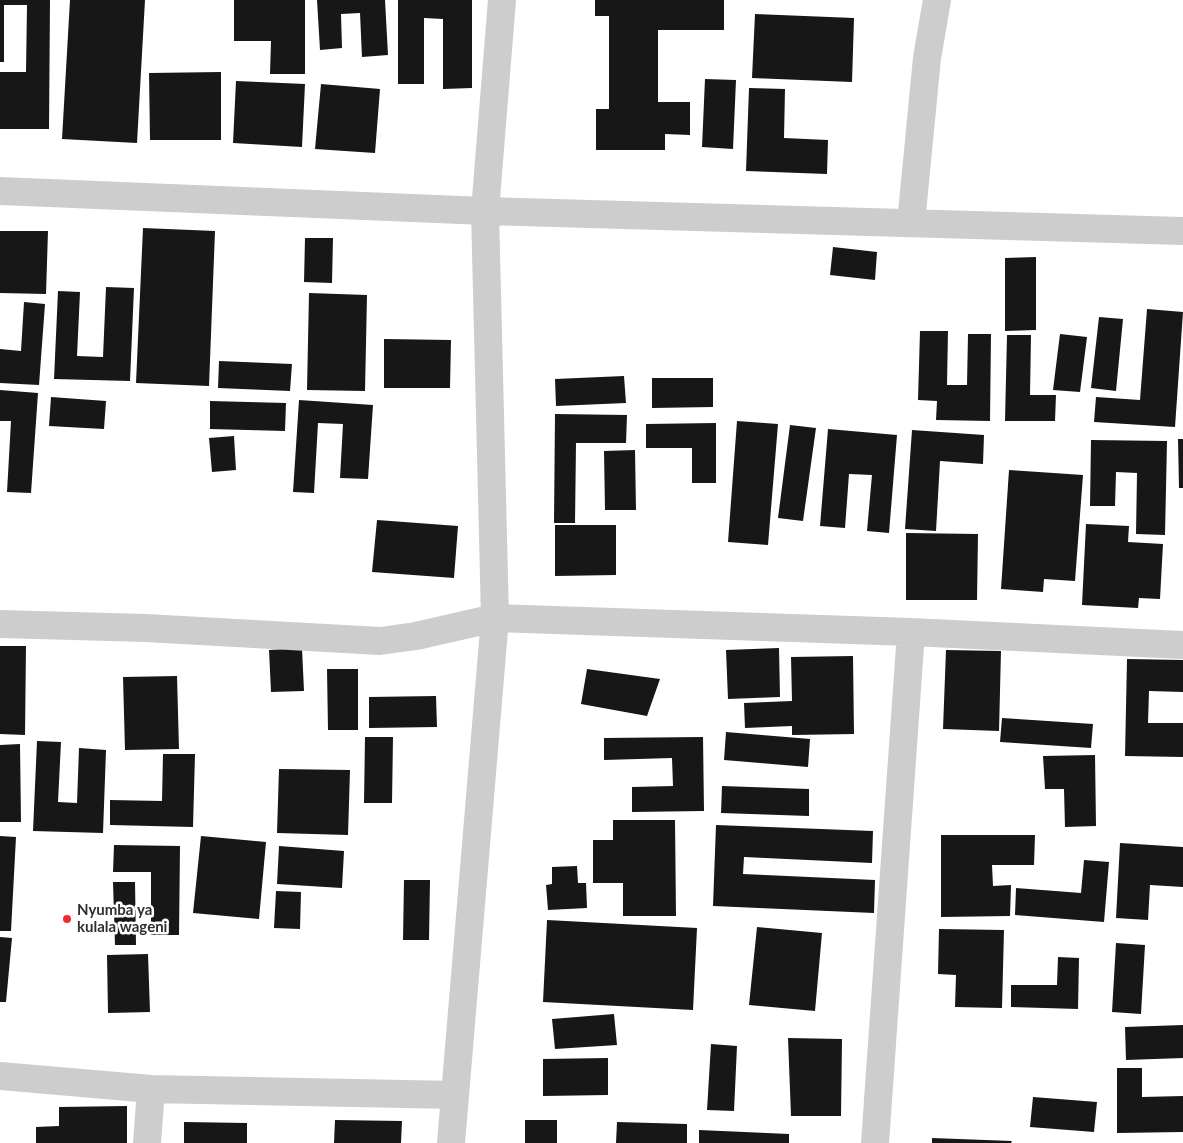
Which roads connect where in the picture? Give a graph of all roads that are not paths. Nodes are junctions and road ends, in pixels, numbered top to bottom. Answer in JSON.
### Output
{"nodes":[{"id":1,"x":502,"y":0,"type":"edge"},
{"id":2,"x":937,"y":0,"type":"edge"},
{"id":3,"x":0,"y":191,"type":"edge"},
{"id":4,"x":485,"y":211,"type":"junction"},
{"id":5,"x":911,"y":223,"type":"junction"},
{"id":6,"x":1183,"y":231,"type":"edge"},
{"id":7,"x":495,"y":618,"type":"junction"},
{"id":8,"x":0,"y":624,"type":"edge"},
{"id":9,"x":911,"y":632,"type":"junction"},
{"id":10,"x":1183,"y":645,"type":"edge"},
{"id":11,"x":0,"y":1076,"type":"edge"},
{"id":12,"x":151,"y":1089,"type":"junction"},
{"id":13,"x":455,"y":1095,"type":"junction"},
{"id":14,"x":147,"y":1143,"type":"edge"},
{"id":15,"x":451,"y":1143,"type":"edge"},
{"id":16,"x":874,"y":1143,"type":"edge"}],
"edges":[{"from":1,"to":4,"type":"street"},
{"from":2,"to":5,"type":"street"},
{"from":3,"to":4,"type":"street"},
{"from":4,"to":5,"type":"street"},
{"from":4,"to":7,"type":"street"},
{"from":5,"to":6,"type":"street"},
{"from":7,"to":8,"type":"street"},
{"from":7,"to":9,"type":"street"},
{"from":7,"to":13,"type":"street"},
{"from":9,"to":10,"type":"street"},
{"from":9,"to":16,"type":"street"},
{"from":11,"to":12,"type":"street"},
{"from":12,"to":13,"type":"street"},
{"from":12,"to":14,"type":"street"},
{"from":13,"to":15,"type":"street"}]}
